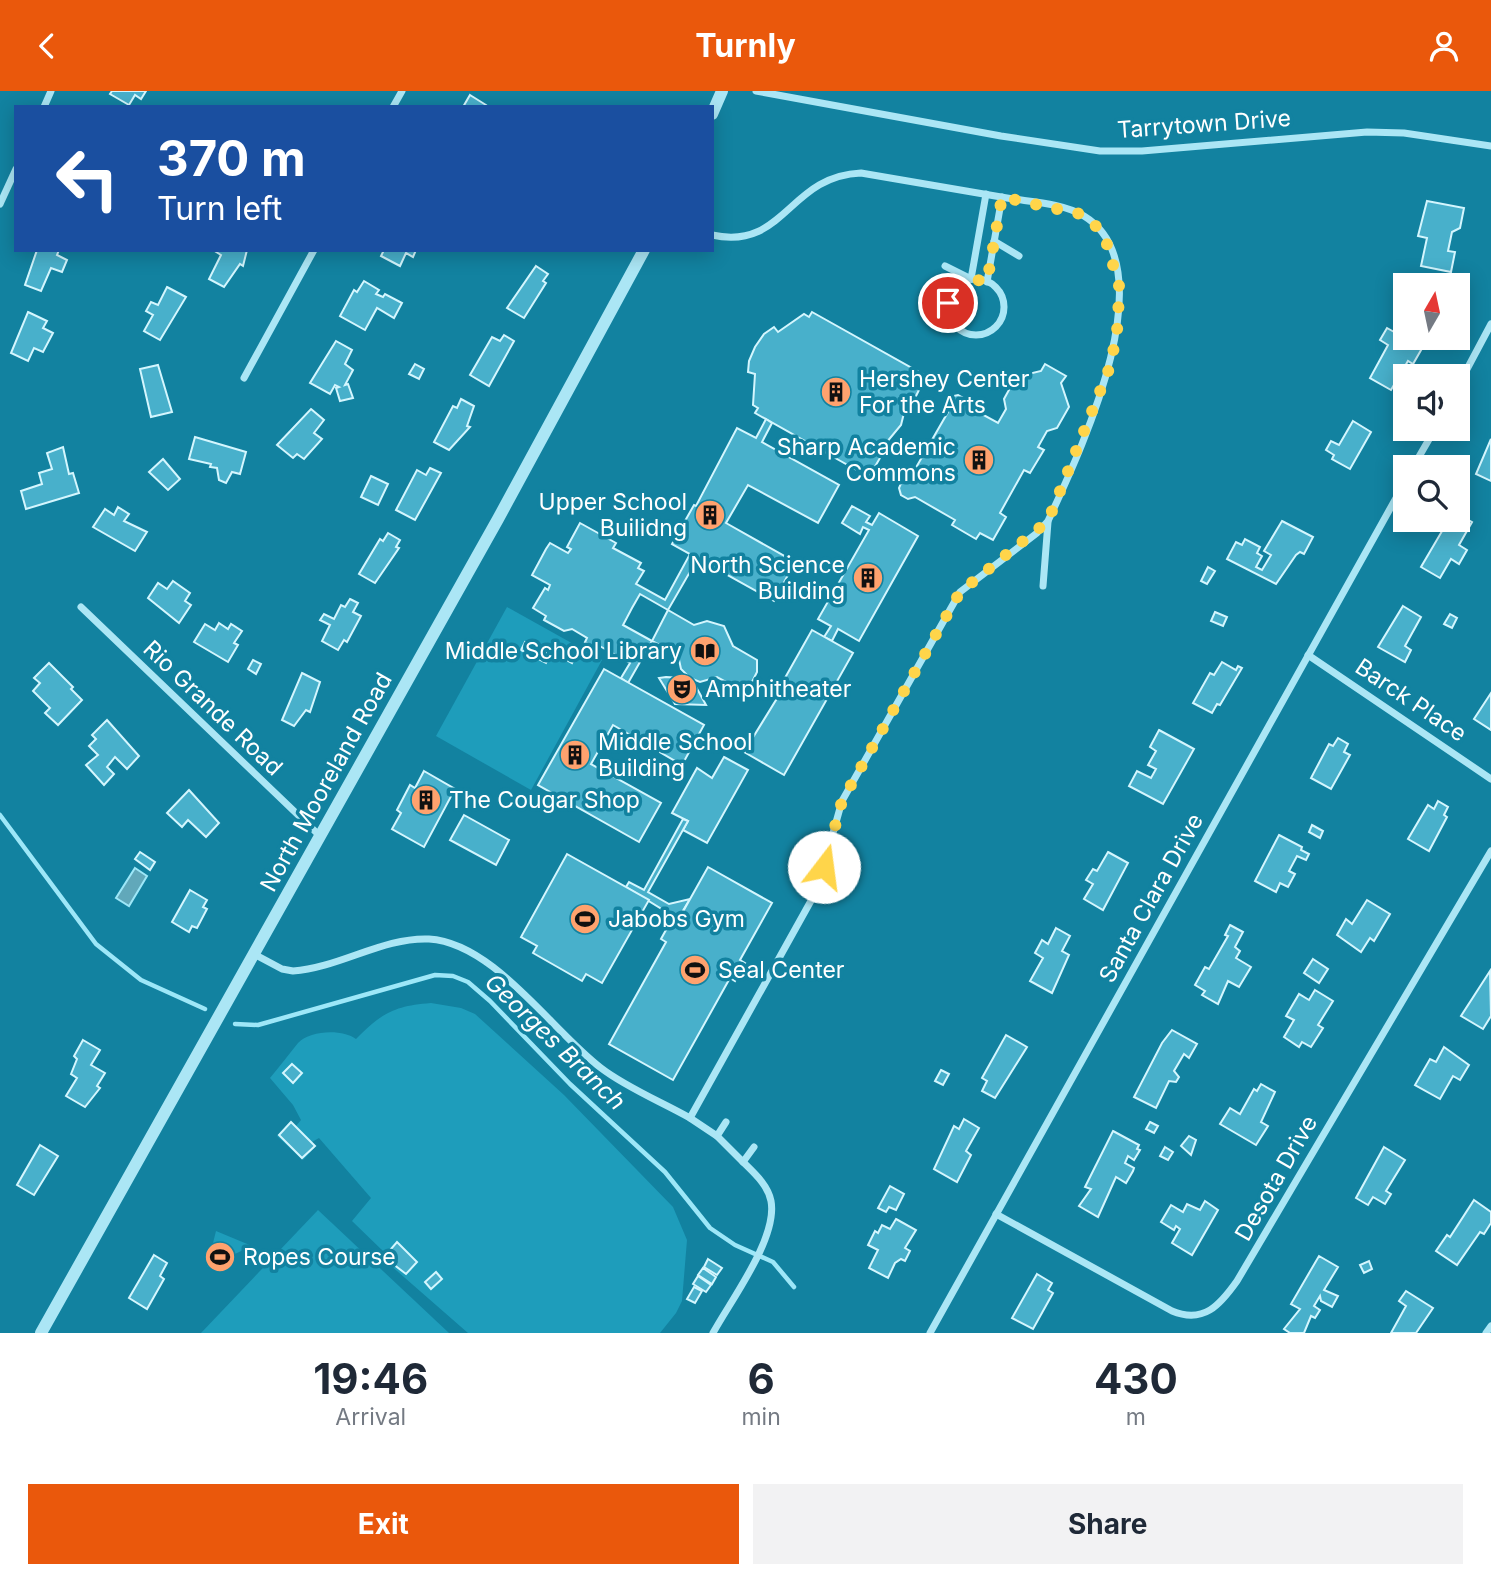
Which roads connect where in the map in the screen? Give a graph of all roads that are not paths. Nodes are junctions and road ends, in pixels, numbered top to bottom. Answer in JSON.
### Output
{"nodes":[{"id":1,"x":722,"y":91,"type":"edge"},
{"id":2,"x":756,"y":91,"type":"edge"},
{"id":3,"x":714,"y":109,"type":"edge"},
{"id":4,"x":1491,"y":146,"type":"edge"},
{"id":5,"x":14,"y":173,"type":"edge"},
{"id":6,"x":986,"y":194,"type":"junction"},
{"id":7,"x":1002,"y":197,"type":"junction"},
{"id":8,"x":0,"y":204,"type":"edge"},
{"id":9,"x":714,"y":235,"type":"edge"},
{"id":10,"x":994,"y":241,"type":"junction"},
{"id":11,"x":313,"y":252,"type":"edge"},
{"id":12,"x":643,"y":252,"type":"edge"},
{"id":13,"x":1019,"y":256,"type":"dead end"},
{"id":14,"x":945,"y":266,"type":"dead end"},
{"id":15,"x":971,"y":279,"type":"junction"},
{"id":16,"x":987,"y":282,"type":"junction"},
{"id":17,"x":929,"y":306,"type":"dead end"},
{"id":18,"x":950,"y":320,"type":"junction"},
{"id":19,"x":1491,"y":324,"type":"edge"},
{"id":20,"x":1470,"y":364,"type":"edge"},
{"id":21,"x":244,"y":378,"type":"dead end"},
{"id":22,"x":1393,"y":503,"type":"edge"},
{"id":23,"x":1048,"y":521,"type":"junction"},
{"id":24,"x":1043,"y":586,"type":"dead end"},
{"id":25,"x":81,"y":607,"type":"dead end"},
{"id":26,"x":1308,"y":655,"type":"junction"},
{"id":27,"x":1491,"y":779,"type":"edge"},
{"id":28,"x":320,"y":836,"type":"junction"},
{"id":29,"x":1491,"y":851,"type":"edge"},
{"id":30,"x":254,"y":954,"type":"junction"},
{"id":31,"x":690,"y":1118,"type":"junction"},
{"id":32,"x":726,"y":1122,"type":"dead end"},
{"id":33,"x":717,"y":1136,"type":"junction"},
{"id":34,"x":754,"y":1147,"type":"dead end"},
{"id":35,"x":743,"y":1162,"type":"junction"},
{"id":36,"x":996,"y":1214,"type":"junction"},
{"id":37,"x":1491,"y":1326,"type":"edge"},
{"id":38,"x":41,"y":1333,"type":"edge"},
{"id":39,"x":713,"y":1333,"type":"edge"},
{"id":40,"x":930,"y":1333,"type":"edge"},
{"id":41,"x":1486,"y":1333,"type":"edge"}],
"edges":[{"from":1,"to":3,"type":"street"},
{"from":2,"to":4,"type":"street","name":"Tarrytown Drive"},
{"from":5,"to":8,"type":"street"},
{"from":6,"to":7,"type":"street"},
{"from":6,"to":9,"type":"street"},
{"from":6,"to":15,"type":"street"},
{"from":7,"to":10,"type":"street"},
{"from":7,"to":23,"type":"street"},
{"from":10,"to":13,"type":"street"},
{"from":10,"to":16,"type":"street"},
{"from":11,"to":21,"type":"street"},
{"from":12,"to":28,"type":"street","name":"North Mooreland Road"},
{"from":14,"to":15,"type":"street"},
{"from":15,"to":16,"type":"street"},
{"from":15,"to":18,"type":"street"},
{"from":16,"to":18,"type":"street"},
{"from":17,"to":18,"type":"street"},
{"from":19,"to":20,"type":"street"},
{"from":22,"to":26,"type":"street","name":"Santa Clara Drive"},
{"from":23,"to":24,"type":"street"},
{"from":23,"to":31,"type":"street"},
{"from":25,"to":28,"type":"street","name":"Rio Grande Road"},
{"from":26,"to":27,"type":"street","name":"Barck Place"},
{"from":26,"to":36,"type":"street","name":"Santa Clara Drive"},
{"from":28,"to":30,"type":"street","name":"North Mooreland Road"},
{"from":29,"to":36,"type":"street","name":"Desota Drive"},
{"from":30,"to":31,"type":"street"},
{"from":30,"to":38,"type":"street","name":"North Mooreland Road"},
{"from":31,"to":33,"type":"street"},
{"from":32,"to":33,"type":"street"},
{"from":33,"to":35,"type":"street"},
{"from":34,"to":35,"type":"street"},
{"from":35,"to":39,"type":"street"},
{"from":36,"to":40,"type":"street","name":"Santa Clara Drive"},
{"from":37,"to":41,"type":"street"}]}
